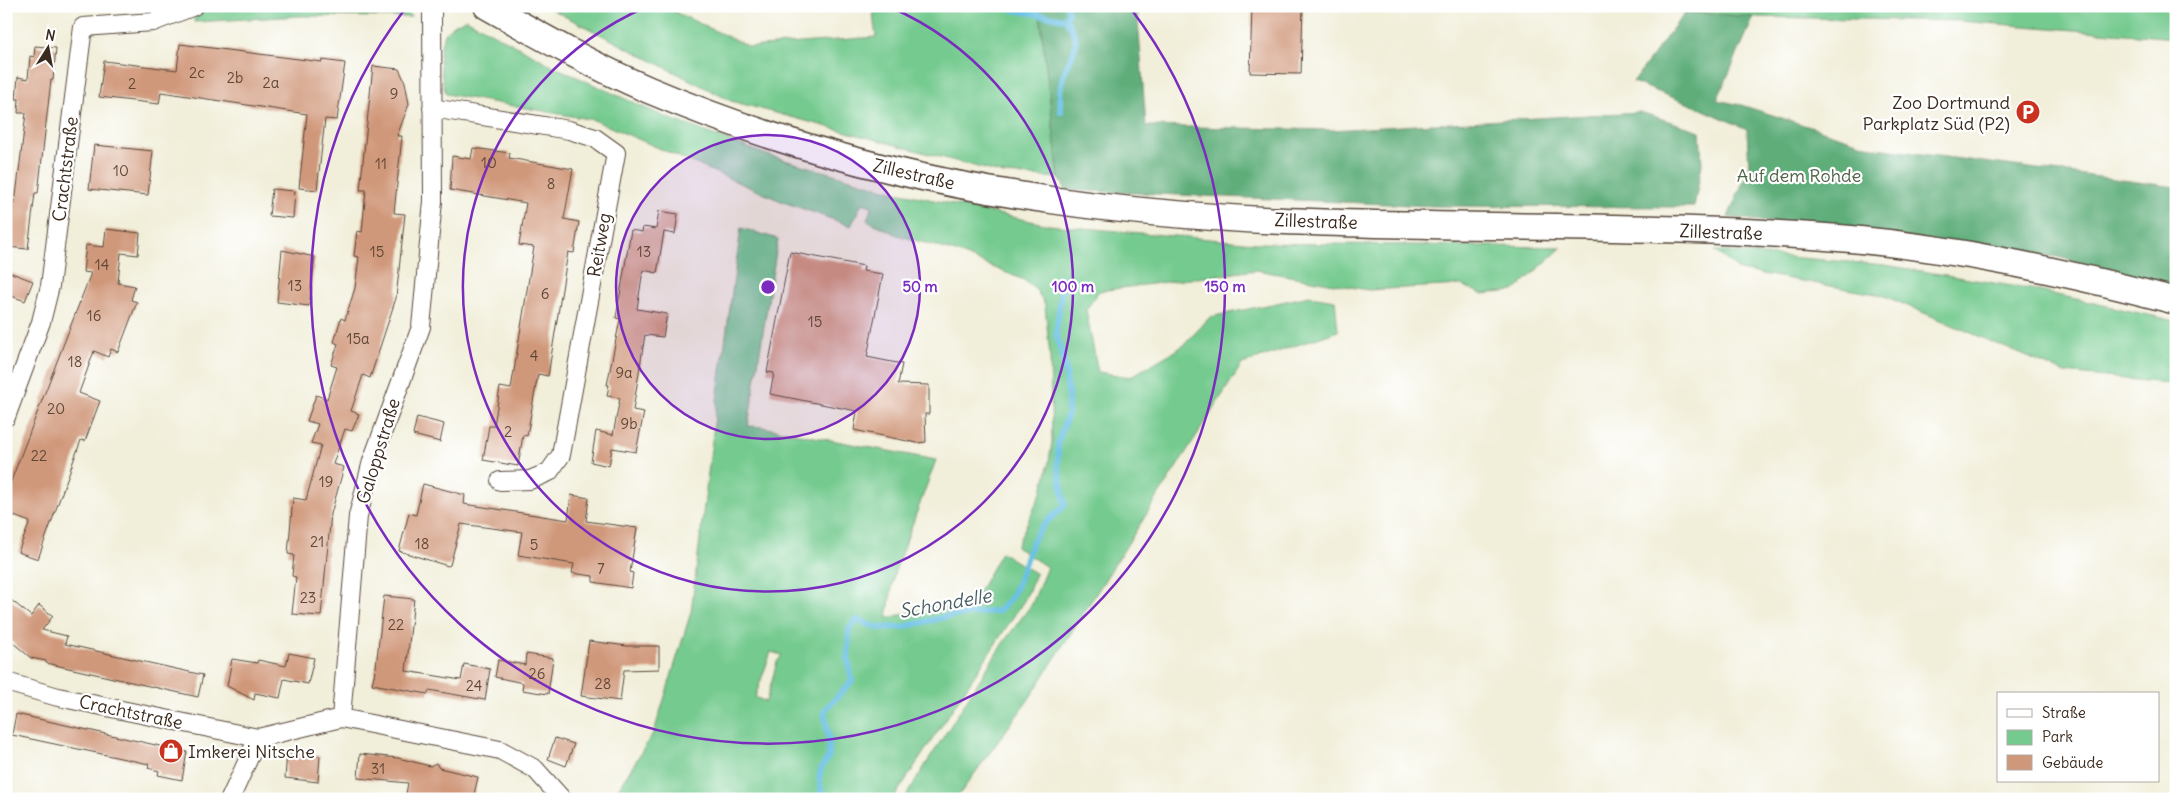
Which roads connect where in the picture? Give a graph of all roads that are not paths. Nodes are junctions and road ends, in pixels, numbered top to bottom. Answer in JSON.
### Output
{"nodes":[{"id":1,"x":194,"y":6,"type":"edge"},
{"id":2,"x":432,"y":6,"type":"edge"},
{"id":3,"x":486,"y":6,"type":"edge"},
{"id":4,"x":432,"y":108,"type":"junction"},
{"id":5,"x":2176,"y":301,"type":"edge"},
{"id":6,"x":6,"y":417,"type":"edge"},
{"id":7,"x":500,"y":481,"type":"dead end"},
{"id":8,"x":6,"y":682,"type":"edge"},
{"id":9,"x":341,"y":718,"type":"junction"},
{"id":10,"x":258,"y":738,"type":"junction"},
{"id":11,"x":230,"y":799,"type":"edge"},
{"id":12,"x":562,"y":799,"type":"edge"}],
"edges":[{"from":1,"to":6,"type":"street","name":"Crachtstraße"},
{"from":2,"to":4,"type":"street","name":"Galoppstraße"},
{"from":3,"to":5,"type":"main road","name":"Zillestraße"},
{"from":4,"to":7,"type":"street","name":"Reitweg"},
{"from":4,"to":9,"type":"street","name":"Galoppstraße"},
{"from":8,"to":10,"type":"street","name":"Crachtstraße"},
{"from":9,"to":10,"type":"street"},
{"from":9,"to":12,"type":"street"},
{"from":10,"to":11,"type":"street"}]}
